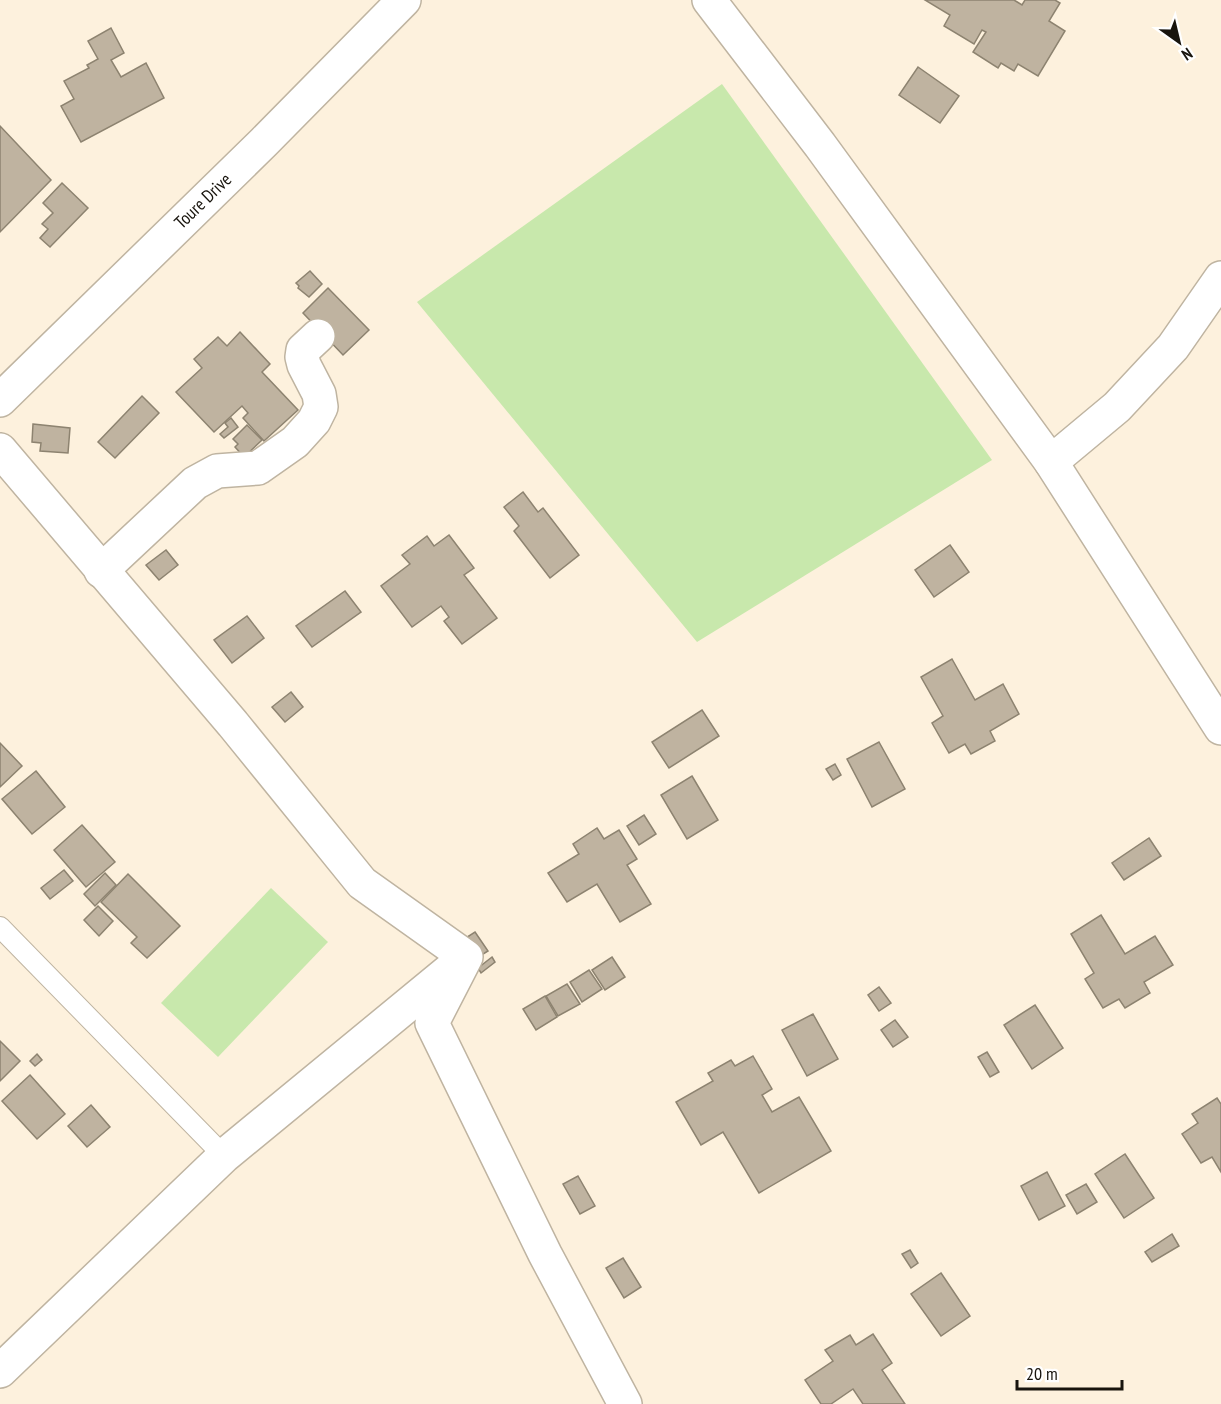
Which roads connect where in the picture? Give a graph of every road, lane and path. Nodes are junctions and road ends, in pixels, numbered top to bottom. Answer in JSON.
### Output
{"nodes":[{"id":1,"x":404,"y":0,"type":"edge"},
{"id":2,"x":709,"y":0,"type":"edge"},
{"id":3,"x":1221,"y":278,"type":"edge"},
{"id":4,"x":318,"y":336,"type":"dead end"},
{"id":5,"x":0,"y":400,"type":"edge"},
{"id":6,"x":0,"y":450,"type":"edge"},
{"id":7,"x":1051,"y":462,"type":"junction"},
{"id":8,"x":101,"y":571,"type":"junction"},
{"id":9,"x":1221,"y":728,"type":"edge"},
{"id":10,"x":0,"y":927,"type":"edge"},
{"id":11,"x":466,"y":957,"type":"junction"},
{"id":12,"x":225,"y":1156,"type":"junction"},
{"id":13,"x":0,"y":1371,"type":"edge"},
{"id":14,"x":625,"y":1404,"type":"edge"}],
"edges":[{"from":1,"to":5,"type":"street","name":"Toure Drive"},
{"from":2,"to":7,"type":"street"},
{"from":3,"to":7,"type":"street"},
{"from":4,"to":8,"type":"street"},
{"from":6,"to":8,"type":"street"},
{"from":7,"to":9,"type":"street"},
{"from":8,"to":11,"type":"street"},
{"from":10,"to":12,"type":"lane"},
{"from":11,"to":12,"type":"street"},
{"from":11,"to":14,"type":"street"},
{"from":12,"to":13,"type":"street"}]}
